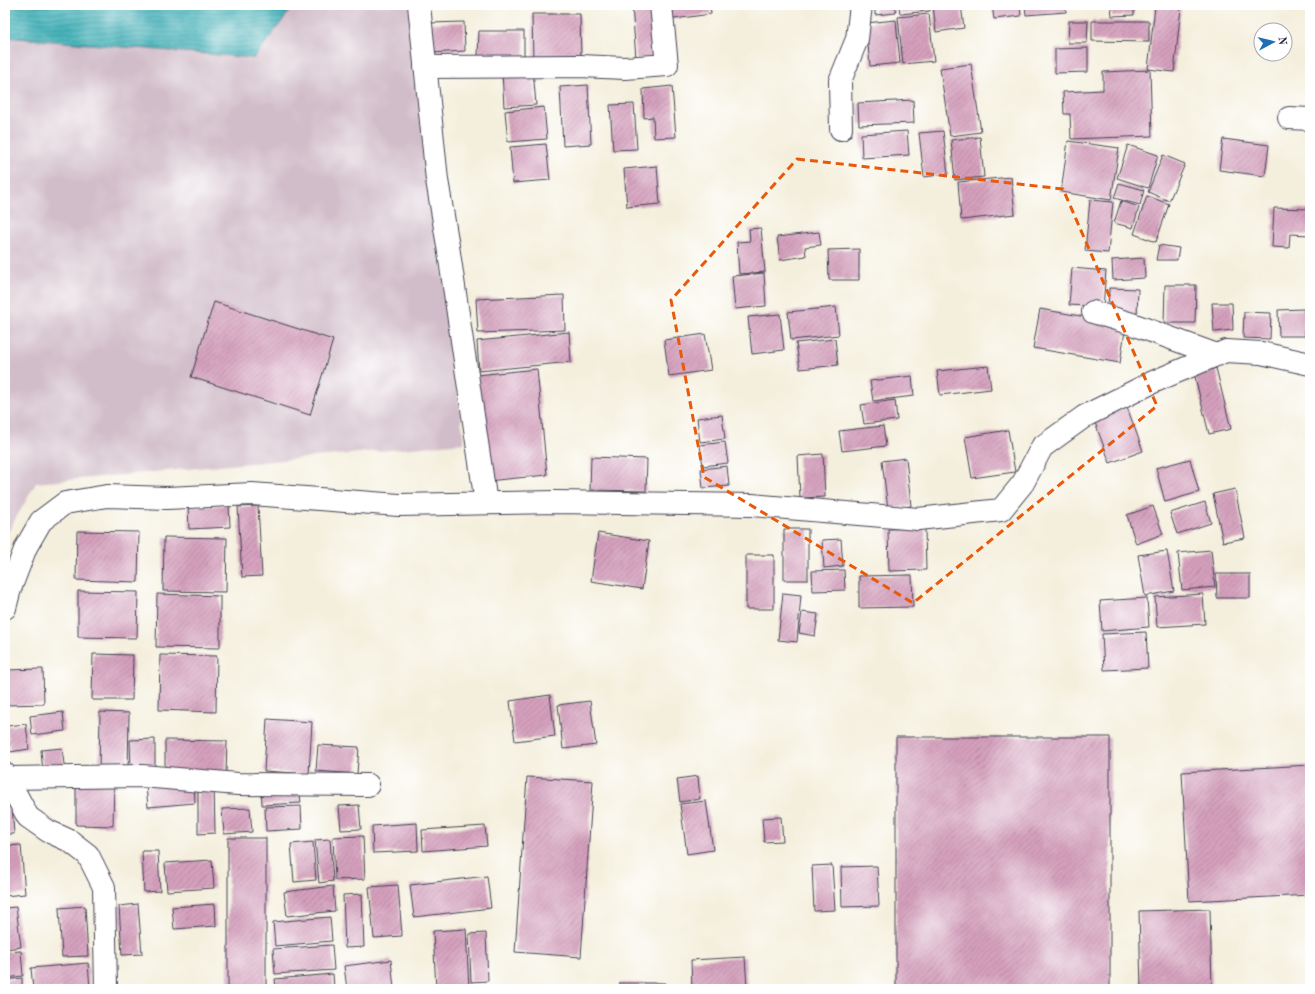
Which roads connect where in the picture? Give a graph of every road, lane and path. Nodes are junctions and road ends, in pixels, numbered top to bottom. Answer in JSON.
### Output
{"nodes":[{"id":1,"x":419,"y":5,"type":"edge"},
{"id":2,"x":661,"y":5,"type":"edge"},
{"id":3,"x":861,"y":5,"type":"edge"},
{"id":4,"x":425,"y":67,"type":"junction"},
{"id":5,"x":841,"y":129,"type":"dead end"},
{"id":6,"x":1093,"y":312,"type":"dead end"},
{"id":7,"x":1217,"y":355,"type":"junction"},
{"id":8,"x":1310,"y":364,"type":"edge"},
{"id":9,"x":486,"y":503,"type":"junction"},
{"id":10,"x":6,"y":593,"type":"edge"},
{"id":11,"x":6,"y":776,"type":"edge"},
{"id":12,"x":368,"y":785,"type":"dead end"},
{"id":13,"x":106,"y":989,"type":"edge"}],
"edges":[{"from":1,"to":4,"type":"street"},
{"from":2,"to":4,"type":"street"},
{"from":3,"to":5,"type":"street"},
{"from":4,"to":9,"type":"street"},
{"from":6,"to":7,"type":"street"},
{"from":7,"to":8,"type":"street"},
{"from":7,"to":9,"type":"street"},
{"from":9,"to":10,"type":"street"},
{"from":11,"to":12,"type":"street"},
{"from":11,"to":13,"type":"street"}]}
